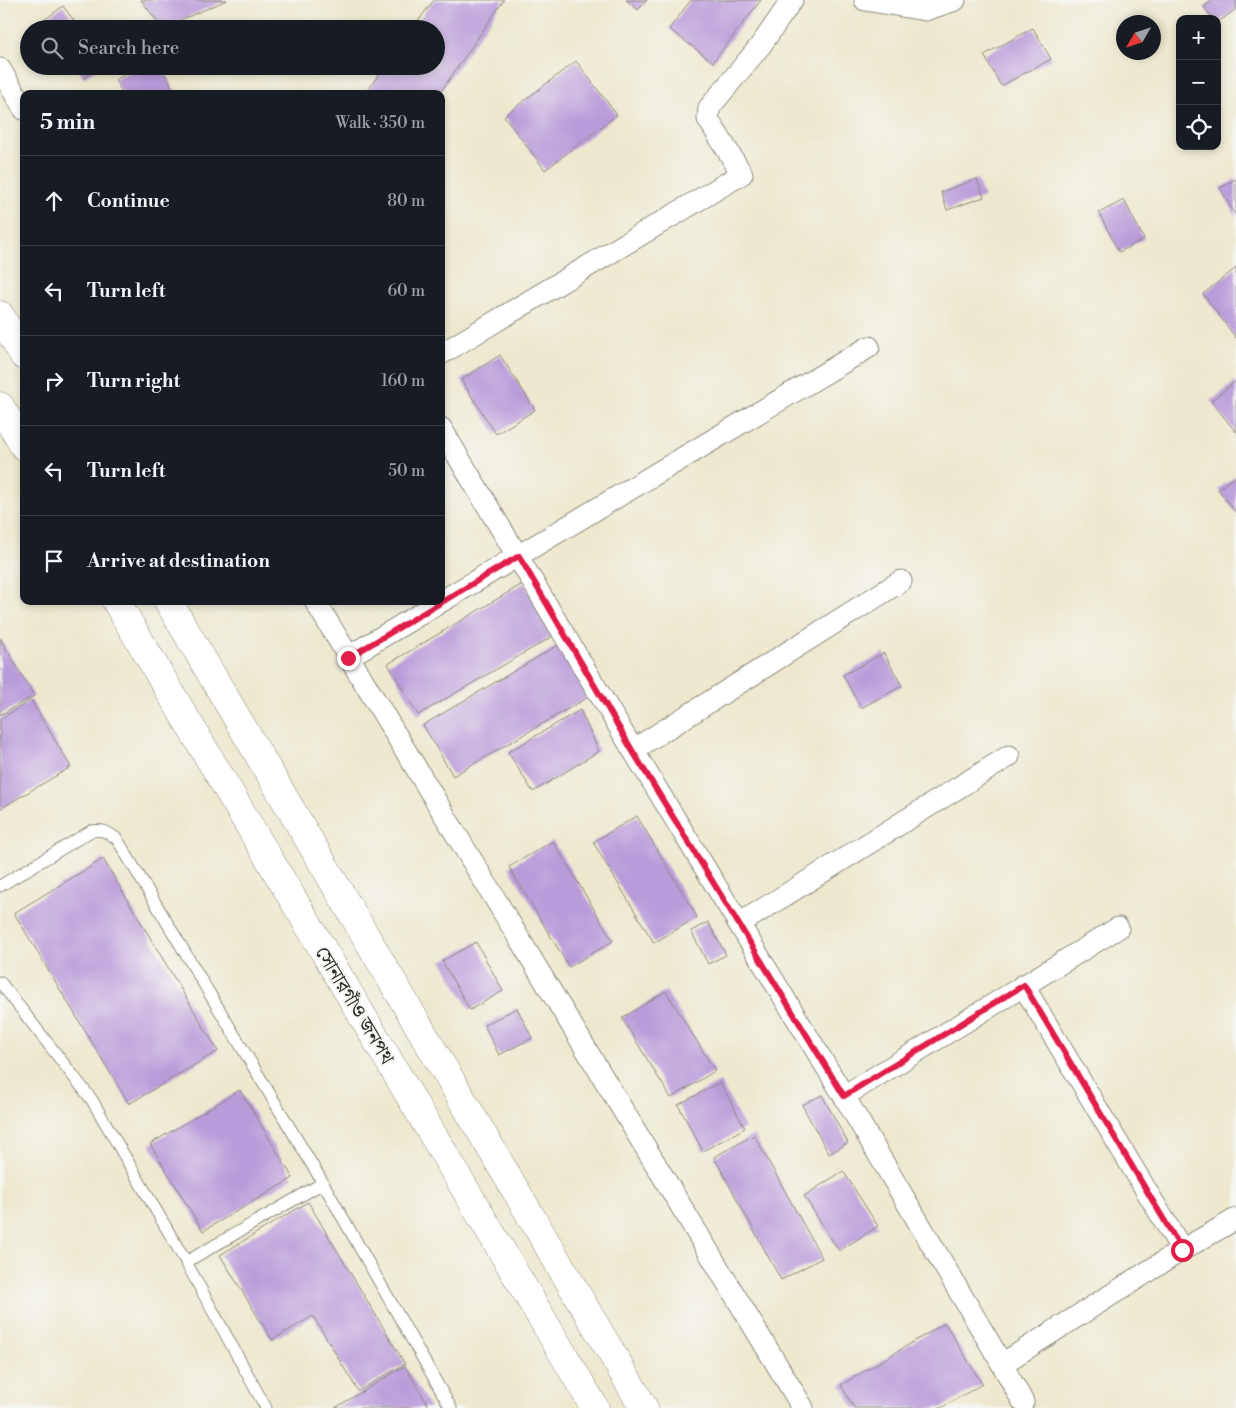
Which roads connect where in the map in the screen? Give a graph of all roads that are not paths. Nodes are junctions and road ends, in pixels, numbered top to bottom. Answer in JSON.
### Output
{"nodes":[{"id":1,"x":792,"y":0,"type":"edge"},
{"id":2,"x":865,"y":0,"type":"edge"},
{"id":3,"x":955,"y":0,"type":"edge"},
{"id":4,"x":0,"y":69,"type":"edge"},
{"id":5,"x":20,"y":102,"type":"edge"},
{"id":6,"x":0,"y":315,"type":"edge"},
{"id":7,"x":869,"y":347,"type":"dead end"},
{"id":8,"x":20,"y":349,"type":"edge"},
{"id":9,"x":445,"y":352,"type":"edge"},
{"id":10,"x":0,"y":406,"type":"edge"},
{"id":11,"x":445,"y":435,"type":"edge"},
{"id":12,"x":20,"y":439,"type":"edge"},
{"id":13,"x":519,"y":556,"type":"junction"},
{"id":14,"x":901,"y":580,"type":"dead end"},
{"id":15,"x":445,"y":600,"type":"edge"},
{"id":16,"x":118,"y":605,"type":"edge"},
{"id":17,"x":170,"y":605,"type":"edge"},
{"id":18,"x":317,"y":605,"type":"edge"},
{"id":19,"x":437,"y":605,"type":"edge"},
{"id":20,"x":348,"y":658,"type":"junction"},
{"id":21,"x":632,"y":750,"type":"junction"},
{"id":22,"x":1009,"y":756,"type":"dead end"},
{"id":23,"x":0,"y":886,"type":"edge"},
{"id":24,"x":739,"y":924,"type":"junction"},
{"id":25,"x":1118,"y":928,"type":"dead end"},
{"id":26,"x":0,"y":982,"type":"edge"},
{"id":27,"x":1024,"y":985,"type":"junction"},
{"id":28,"x":844,"y":1096,"type":"junction"},
{"id":29,"x":323,"y":1183,"type":"junction"},
{"id":30,"x":1236,"y":1219,"type":"edge"},
{"id":31,"x":1182,"y":1250,"type":"junction"},
{"id":32,"x":186,"y":1262,"type":"junction"},
{"id":33,"x":1002,"y":1364,"type":"junction"},
{"id":34,"x":1023,"y":1402,"type":"dead end"},
{"id":35,"x":266,"y":1408,"type":"edge"},
{"id":36,"x":450,"y":1408,"type":"edge"},
{"id":37,"x":595,"y":1408,"type":"edge"},
{"id":38,"x":644,"y":1408,"type":"edge"},
{"id":39,"x":803,"y":1408,"type":"edge"}],
"edges":[{"from":1,"to":9,"type":"street"},
{"from":2,"to":3,"type":"street"},
{"from":4,"to":5,"type":"street"},
{"from":6,"to":8,"type":"main road"},
{"from":7,"to":13,"type":"street"},
{"from":10,"to":12,"type":"main road"},
{"from":11,"to":13,"type":"street"},
{"from":13,"to":15,"type":"street"},
{"from":13,"to":21,"type":"street"},
{"from":14,"to":21,"type":"street"},
{"from":16,"to":37,"type":"main road","name":"সোনারগাঁও জনপথ"},
{"from":17,"to":38,"type":"main road"},
{"from":18,"to":20,"type":"street"},
{"from":19,"to":20,"type":"street"},
{"from":20,"to":39,"type":"street"},
{"from":21,"to":24,"type":"street"},
{"from":22,"to":24,"type":"street"},
{"from":23,"to":29,"type":"lane"},
{"from":24,"to":28,"type":"street"},
{"from":25,"to":27,"type":"street"},
{"from":26,"to":32,"type":"lane"},
{"from":27,"to":28,"type":"street"},
{"from":27,"to":31,"type":"street"},
{"from":28,"to":33,"type":"street"},
{"from":29,"to":32,"type":"lane"},
{"from":29,"to":36,"type":"lane"},
{"from":30,"to":31,"type":"street"},
{"from":31,"to":33,"type":"street"},
{"from":32,"to":35,"type":"lane"},
{"from":33,"to":34,"type":"street"}]}
